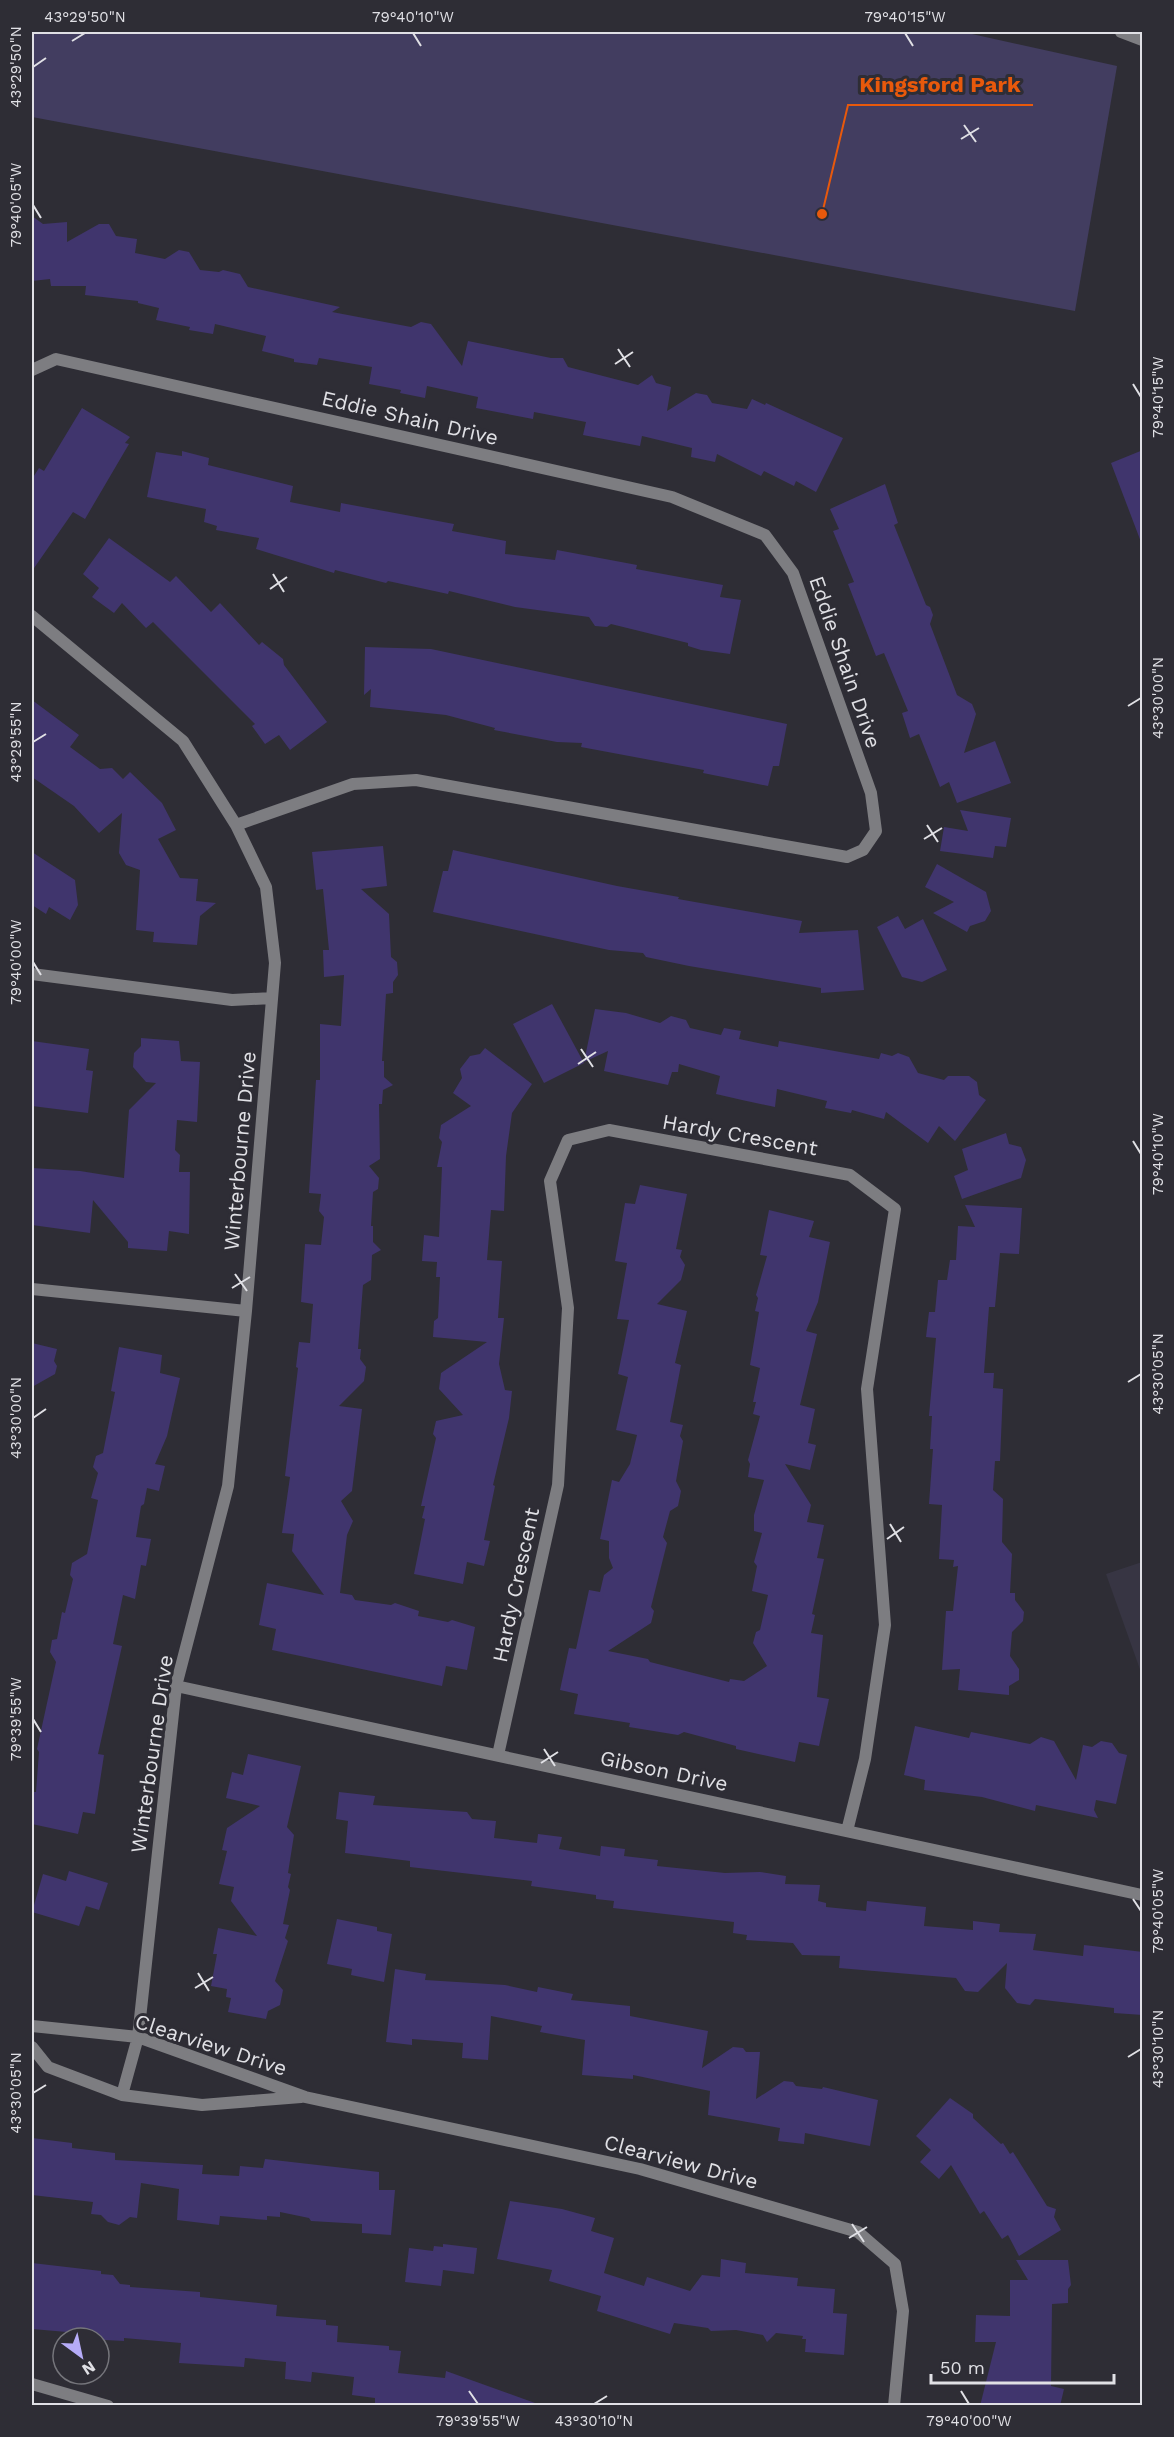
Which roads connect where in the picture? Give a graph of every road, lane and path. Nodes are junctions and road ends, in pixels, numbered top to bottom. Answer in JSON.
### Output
{"nodes":[{"id":1,"x":1121,"y":32,"type":"edge"},
{"id":2,"x":1143,"y":40,"type":"edge"},
{"id":3,"x":32,"y":370,"type":"edge"},
{"id":4,"x":32,"y":616,"type":"edge"},
{"id":5,"x":236,"y":825,"type":"junction"},
{"id":6,"x":32,"y":974,"type":"edge"},
{"id":7,"x":272,"y":998,"type":"junction"},
{"id":8,"x":32,"y":1289,"type":"edge"},
{"id":9,"x":246,"y":1311,"type":"junction"},
{"id":10,"x":176,"y":1686,"type":"junction"},
{"id":11,"x":498,"y":1755,"type":"junction"},
{"id":12,"x":847,"y":1831,"type":"junction"},
{"id":13,"x":1143,"y":1895,"type":"edge"},
{"id":14,"x":32,"y":2026,"type":"edge"},
{"id":15,"x":138,"y":2037,"type":"junction"},
{"id":16,"x":32,"y":2047,"type":"edge"},
{"id":17,"x":122,"y":2095,"type":"junction"},
{"id":18,"x":305,"y":2097,"type":"junction"},
{"id":19,"x":32,"y":2384,"type":"edge"},
{"id":20,"x":108,"y":2406,"type":"edge"},
{"id":21,"x":894,"y":2406,"type":"edge"}],
"edges":[{"from":1,"to":2,"type":"street"},
{"from":3,"to":5,"type":"street","name":"Eddie Shain Drive"},
{"from":4,"to":5,"type":"street","name":"Winterbourne Drive"},
{"from":5,"to":7,"type":"street","name":"Winterbourne Drive"},
{"from":6,"to":7,"type":"street"},
{"from":7,"to":9,"type":"street","name":"Winterbourne Drive"},
{"from":8,"to":9,"type":"street"},
{"from":9,"to":10,"type":"street","name":"Winterbourne Drive"},
{"from":10,"to":11,"type":"street","name":"Gibson Drive"},
{"from":10,"to":15,"type":"street","name":"Winterbourne Drive"},
{"from":11,"to":12,"type":"street","name":"Gibson Drive"},
{"from":11,"to":12,"type":"street","name":"Hardy Crescent"},
{"from":12,"to":13,"type":"street","name":"Gibson Drive"},
{"from":14,"to":15,"type":"street","name":"Clearview Drive"},
{"from":15,"to":17,"type":"street","name":"Winterbourne Drive"},
{"from":15,"to":18,"type":"street","name":"Clearview Drive"},
{"from":16,"to":17,"type":"street","name":"Clearview Drive"},
{"from":17,"to":18,"type":"street","name":"Clearview Drive"},
{"from":18,"to":21,"type":"street","name":"Clearview Drive"},
{"from":19,"to":20,"type":"street"}]}
